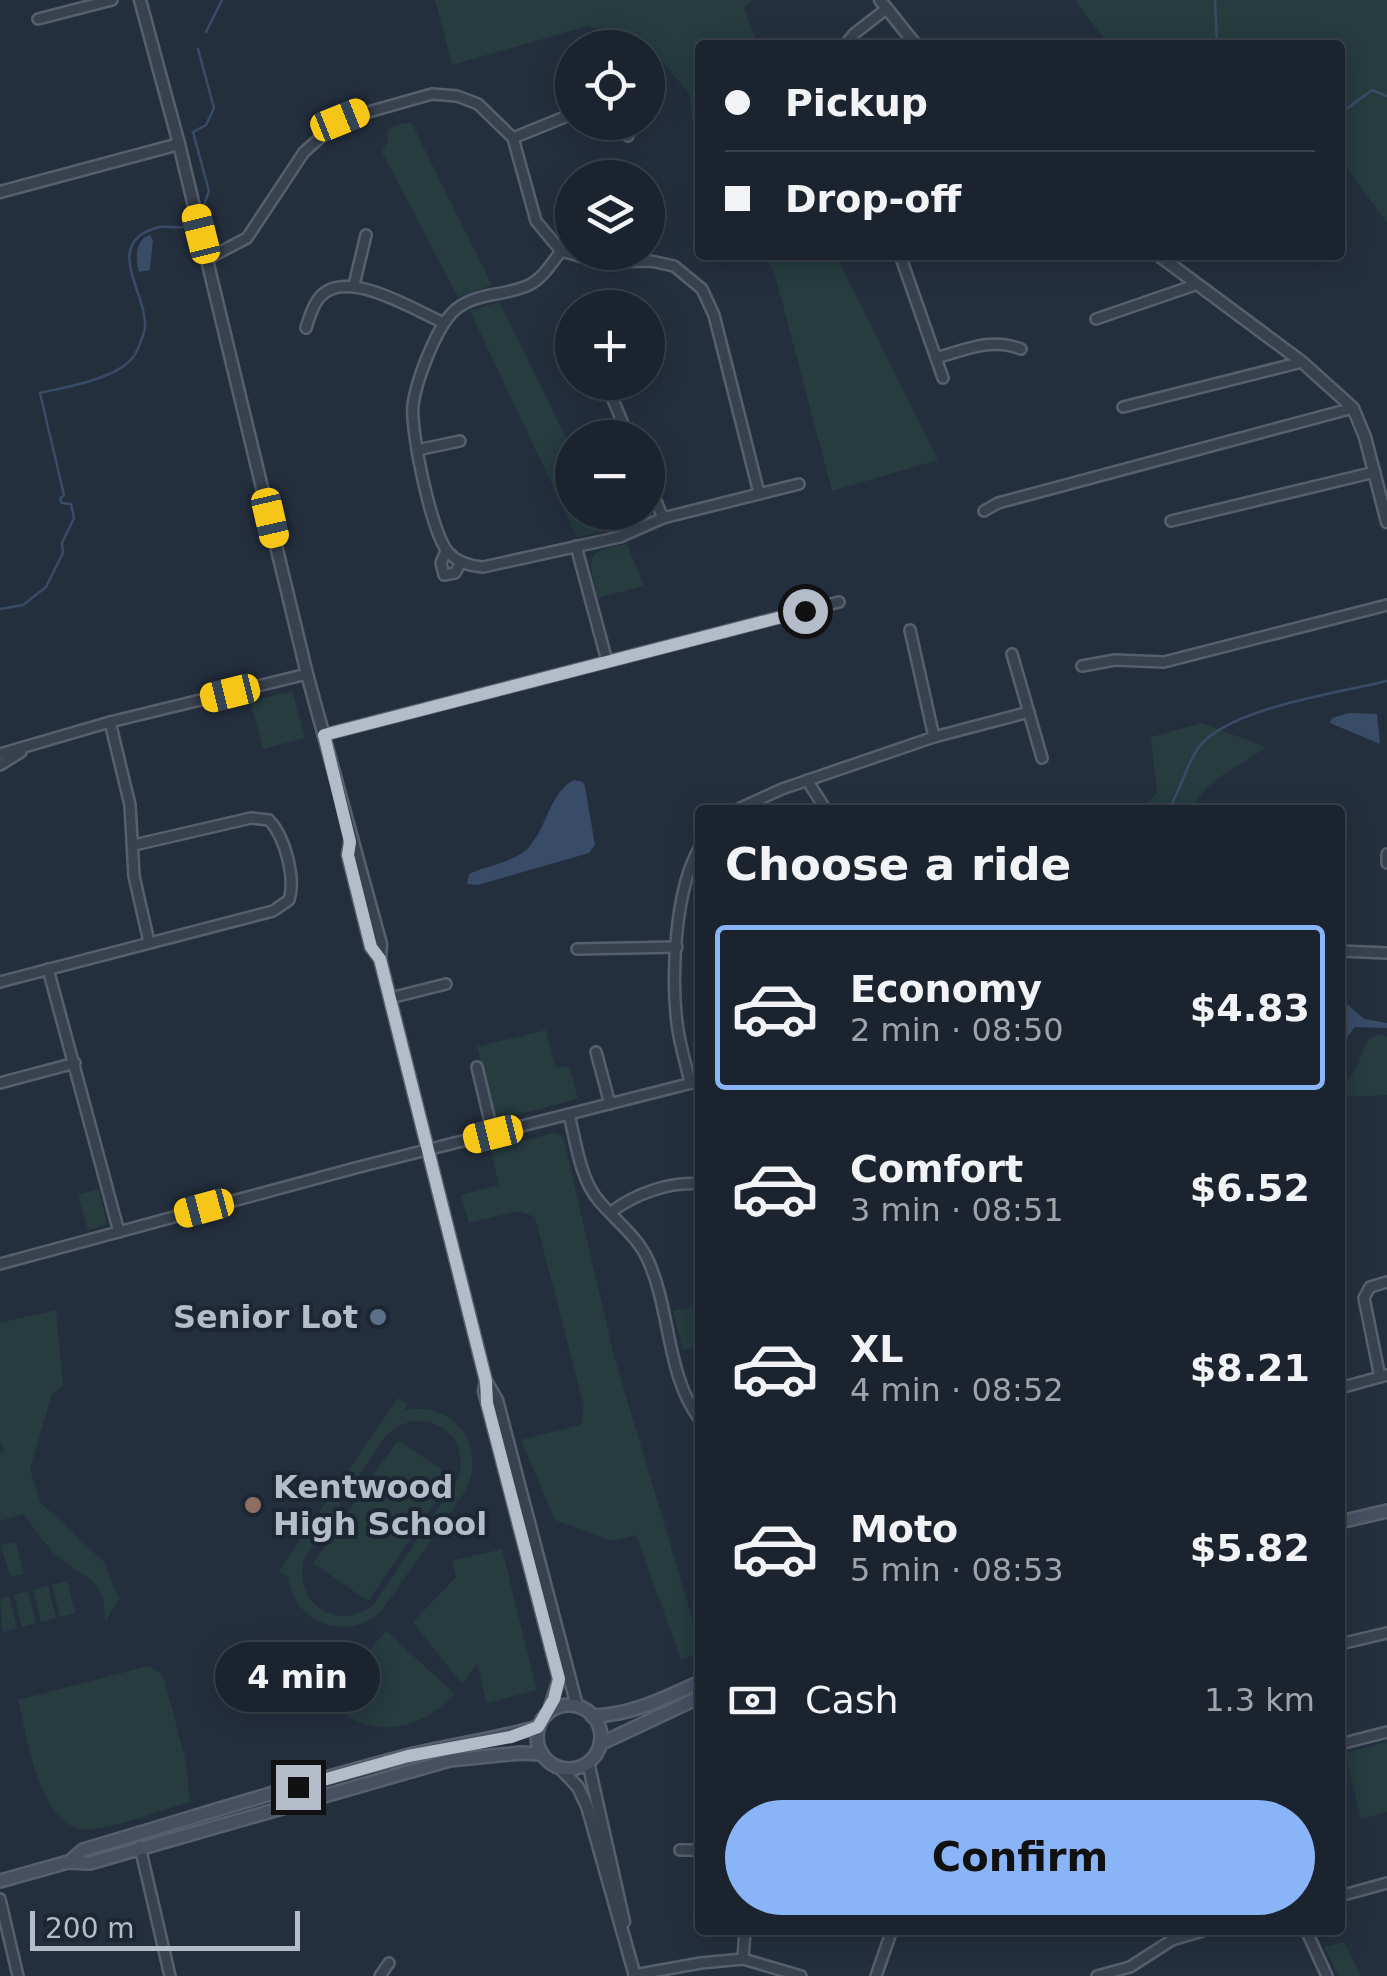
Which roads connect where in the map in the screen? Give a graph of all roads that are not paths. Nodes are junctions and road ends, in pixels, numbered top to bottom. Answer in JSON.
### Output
{"nodes":[{"id":1,"x":112,"y":0,"type":"edge"},
{"id":2,"x":140,"y":0,"type":"edge"},
{"id":3,"x":883,"y":4,"type":"edge"},
{"id":4,"x":38,"y":19,"type":"dead end"},
{"id":5,"x":849,"y":40,"type":"edge"},
{"id":6,"x":912,"y":40,"type":"edge"},
{"id":7,"x":555,"y":121,"type":"edge"},
{"id":8,"x":513,"y":138,"type":"junction"},
{"id":9,"x":179,"y":144,"type":"junction"},
{"id":10,"x":0,"y":192,"type":"edge"},
{"id":11,"x":366,"y":235,"type":"dead end"},
{"id":12,"x":555,"y":245,"type":"edge"},
{"id":13,"x":207,"y":259,"type":"junction"},
{"id":14,"x":555,"y":260,"type":"edge"},
{"id":15,"x":902,"y":260,"type":"edge"},
{"id":16,"x":1164,"y":260,"type":"edge"},
{"id":17,"x":665,"y":264,"type":"edge"},
{"id":18,"x":354,"y":285,"type":"junction"},
{"id":19,"x":1195,"y":285,"type":"junction"},
{"id":20,"x":1096,"y":319,"type":"dead end"},
{"id":21,"x":444,"y":323,"type":"junction"},
{"id":22,"x":306,"y":328,"type":"dead end"},
{"id":23,"x":1020,"y":349,"type":"dead end"},
{"id":24,"x":936,"y":358,"type":"junction"},
{"id":25,"x":1302,"y":362,"type":"junction"},
{"id":26,"x":943,"y":378,"type":"dead end"},
{"id":27,"x":1123,"y":408,"type":"dead end"},
{"id":28,"x":1353,"y":408,"type":"junction"},
{"id":29,"x":460,"y":441,"type":"dead end"},
{"id":30,"x":417,"y":450,"type":"junction"},
{"id":31,"x":1374,"y":472,"type":"junction"},
{"id":32,"x":800,"y":484,"type":"dead end"},
{"id":33,"x":759,"y":494,"type":"junction"},
{"id":34,"x":984,"y":511,"type":"dead end"},
{"id":35,"x":665,"y":517,"type":"edge"},
{"id":36,"x":1172,"y":521,"type":"dead end"},
{"id":37,"x":1387,"y":522,"type":"edge"},
{"id":38,"x":634,"y":530,"type":"edge"},
{"id":39,"x":576,"y":546,"type":"junction"},
{"id":40,"x":448,"y":553,"type":"junction"},
{"id":41,"x":461,"y":562,"type":"junction"},
{"id":42,"x":839,"y":602,"type":"dead end"},
{"id":43,"x":1387,"y":605,"type":"edge"},
{"id":44,"x":910,"y":630,"type":"dead end"},
{"id":45,"x":1012,"y":654,"type":"dead end"},
{"id":46,"x":607,"y":662,"type":"junction"},
{"id":47,"x":1082,"y":666,"type":"dead end"},
{"id":48,"x":307,"y":674,"type":"junction"},
{"id":49,"x":1028,"y":712,"type":"junction"},
{"id":50,"x":110,"y":722,"type":"junction"},
{"id":51,"x":324,"y":735,"type":"junction"},
{"id":52,"x":934,"y":737,"type":"junction"},
{"id":53,"x":42,"y":741,"type":"junction"},
{"id":54,"x":0,"y":754,"type":"edge"},
{"id":55,"x":1042,"y":758,"type":"dead end"},
{"id":56,"x":0,"y":765,"type":"edge"},
{"id":57,"x":807,"y":780,"type":"junction"},
{"id":58,"x":748,"y":805,"type":"edge"},
{"id":59,"x":823,"y":805,"type":"edge"},
{"id":60,"x":134,"y":845,"type":"junction"},
{"id":61,"x":1387,"y":854,"type":"edge"},
{"id":62,"x":695,"y":855,"type":"edge"},
{"id":63,"x":1387,"y":863,"type":"edge"},
{"id":64,"x":149,"y":942,"type":"junction"},
{"id":65,"x":677,"y":947,"type":"junction"},
{"id":66,"x":577,"y":949,"type":"dead end"},
{"id":67,"x":1345,"y":951,"type":"edge"},
{"id":68,"x":1387,"y":953,"type":"edge"},
{"id":69,"x":48,"y":969,"type":"junction"},
{"id":70,"x":0,"y":982,"type":"edge"},
{"id":71,"x":446,"y":984,"type":"dead end"},
{"id":72,"x":390,"y":998,"type":"junction"},
{"id":73,"x":596,"y":1052,"type":"dead end"},
{"id":74,"x":75,"y":1063,"type":"junction"},
{"id":75,"x":477,"y":1067,"type":"dead end"},
{"id":76,"x":0,"y":1082,"type":"edge"},
{"id":77,"x":695,"y":1082,"type":"edge"},
{"id":78,"x":610,"y":1104,"type":"junction"},
{"id":79,"x":568,"y":1115,"type":"junction"},
{"id":80,"x":493,"y":1134,"type":"junction"},
{"id":81,"x":429,"y":1151,"type":"junction"},
{"id":82,"x":695,"y":1184,"type":"edge"},
{"id":83,"x":611,"y":1212,"type":"junction"},
{"id":84,"x":119,"y":1232,"type":"junction"},
{"id":85,"x":0,"y":1264,"type":"edge"},
{"id":86,"x":1387,"y":1282,"type":"edge"},
{"id":87,"x":1383,"y":1376,"type":"edge"},
{"id":88,"x":486,"y":1381,"type":"junction"},
{"id":89,"x":1345,"y":1387,"type":"edge"},
{"id":90,"x":695,"y":1411,"type":"edge"},
{"id":91,"x":1387,"y":1511,"type":"edge"},
{"id":92,"x":1345,"y":1521,"type":"edge"},
{"id":93,"x":1387,"y":1633,"type":"edge"},
{"id":94,"x":1345,"y":1643,"type":"edge"},
{"id":95,"x":695,"y":1684,"type":"edge"},
{"id":96,"x":695,"y":1700,"type":"edge"},
{"id":97,"x":576,"y":1706,"type":"junction"},
{"id":98,"x":548,"y":1713,"type":"junction"},
{"id":99,"x":592,"y":1716,"type":"junction"},
{"id":100,"x":538,"y":1727,"type":"junction"},
{"id":101,"x":1387,"y":1732,"type":"edge"},
{"id":102,"x":1345,"y":1743,"type":"edge"},
{"id":103,"x":600,"y":1744,"type":"junction"},
{"id":104,"x":542,"y":1754,"type":"junction"},
{"id":105,"x":588,"y":1762,"type":"junction"},
{"id":106,"x":559,"y":1767,"type":"junction"},
{"id":107,"x":363,"y":1768,"type":"junction"},
{"id":108,"x":353,"y":1786,"type":"junction"},
{"id":109,"x":140,"y":1847,"type":"junction"},
{"id":110,"x":680,"y":1850,"type":"dead end"},
{"id":111,"x":695,"y":1850,"type":"edge"},
{"id":112,"x":68,"y":1862,"type":"junction"},
{"id":113,"x":0,"y":1881,"type":"edge"},
{"id":114,"x":1387,"y":1884,"type":"edge"},
{"id":115,"x":1345,"y":1895,"type":"edge"},
{"id":116,"x":0,"y":1899,"type":"edge"},
{"id":117,"x":624,"y":1933,"type":"junction"},
{"id":118,"x":744,"y":1935,"type":"edge"},
{"id":119,"x":890,"y":1935,"type":"edge"},
{"id":120,"x":1189,"y":1935,"type":"edge"},
{"id":121,"x":1308,"y":1935,"type":"edge"},
{"id":122,"x":742,"y":1959,"type":"junction"},
{"id":123,"x":388,"y":1964,"type":"dead end"},
{"id":124,"x":18,"y":1976,"type":"edge"},
{"id":125,"x":170,"y":1976,"type":"edge"},
{"id":126,"x":380,"y":1976,"type":"edge"},
{"id":127,"x":635,"y":1976,"type":"edge"},
{"id":128,"x":801,"y":1976,"type":"edge"},
{"id":129,"x":876,"y":1976,"type":"edge"},
{"id":130,"x":1098,"y":1976,"type":"edge"},
{"id":131,"x":1327,"y":1976,"type":"edge"}],
"edges":[{"from":1,"to":4,"type":"street"},
{"from":2,"to":9,"type":"street"},
{"from":3,"to":5,"type":"street"},
{"from":3,"to":6,"type":"street"},
{"from":7,"to":8,"type":"street"},
{"from":8,"to":12,"type":"street"},
{"from":8,"to":13,"type":"street"},
{"from":9,"to":10,"type":"street"},
{"from":9,"to":13,"type":"street"},
{"from":11,"to":18,"type":"street"},
{"from":13,"to":48,"type":"street"},
{"from":14,"to":21,"type":"street"},
{"from":15,"to":24,"type":"street"},
{"from":16,"to":19,"type":"street"},
{"from":17,"to":33,"type":"street"},
{"from":18,"to":21,"type":"street"},
{"from":18,"to":22,"type":"street"},
{"from":19,"to":20,"type":"street"},
{"from":19,"to":25,"type":"street"},
{"from":21,"to":30,"type":"street"},
{"from":23,"to":24,"type":"street"},
{"from":24,"to":26,"type":"street"},
{"from":25,"to":27,"type":"street"},
{"from":25,"to":28,"type":"street"},
{"from":28,"to":31,"type":"street"},
{"from":28,"to":34,"type":"street"},
{"from":29,"to":30,"type":"street"},
{"from":30,"to":40,"type":"street"},
{"from":31,"to":36,"type":"street"},
{"from":31,"to":37,"type":"street"},
{"from":32,"to":33,"type":"street"},
{"from":33,"to":35,"type":"street"},
{"from":38,"to":39,"type":"street"},
{"from":39,"to":41,"type":"street"},
{"from":39,"to":46,"type":"street"},
{"from":40,"to":41,"type":"street"},
{"from":40,"to":41,"type":"street"},
{"from":42,"to":46,"type":"street"},
{"from":43,"to":47,"type":"street"},
{"from":44,"to":52,"type":"street"},
{"from":45,"to":49,"type":"street"},
{"from":46,"to":51,"type":"street"},
{"from":48,"to":50,"type":"street"},
{"from":48,"to":51,"type":"street"},
{"from":49,"to":52,"type":"street"},
{"from":49,"to":55,"type":"street"},
{"from":50,"to":53,"type":"street"},
{"from":50,"to":60,"type":"street"},
{"from":51,"to":72,"type":"street"},
{"from":52,"to":57,"type":"street"},
{"from":53,"to":54,"type":"street"},
{"from":53,"to":56,"type":"street"},
{"from":57,"to":58,"type":"street"},
{"from":57,"to":59,"type":"street"},
{"from":60,"to":64,"type":"street"},
{"from":60,"to":64,"type":"street"},
{"from":61,"to":63,"type":"street"},
{"from":62,"to":65,"type":"street"},
{"from":64,"to":69,"type":"street"},
{"from":65,"to":66,"type":"street"},
{"from":65,"to":77,"type":"street"},
{"from":67,"to":68,"type":"street"},
{"from":69,"to":70,"type":"street"},
{"from":69,"to":74,"type":"street"},
{"from":71,"to":72,"type":"street"},
{"from":72,"to":81,"type":"street"},
{"from":73,"to":78,"type":"street"},
{"from":74,"to":76,"type":"street"},
{"from":74,"to":84,"type":"street"},
{"from":75,"to":80,"type":"street"},
{"from":77,"to":78,"type":"street"},
{"from":78,"to":79,"type":"street"},
{"from":79,"to":80,"type":"street"},
{"from":79,"to":83,"type":"street"},
{"from":80,"to":81,"type":"street"},
{"from":81,"to":84,"type":"street"},
{"from":81,"to":88,"type":"street"},
{"from":82,"to":83,"type":"street"},
{"from":83,"to":90,"type":"street"},
{"from":84,"to":85,"type":"street"},
{"from":86,"to":87,"type":"street"},
{"from":87,"to":89,"type":"street"},
{"from":88,"to":97,"type":"street"},
{"from":88,"to":98,"type":"street"},
{"from":91,"to":92,"type":"main road"},
{"from":93,"to":94,"type":"street"},
{"from":95,"to":99,"type":"main road"},
{"from":96,"to":103,"type":"main road"},
{"from":97,"to":98,"type":"main road"},
{"from":97,"to":99,"type":"main road"},
{"from":98,"to":100,"type":"main road"},
{"from":99,"to":103,"type":"main road"},
{"from":100,"to":104,"type":"main road"},
{"from":100,"to":107,"type":"main road"},
{"from":101,"to":102,"type":"street"},
{"from":103,"to":105,"type":"main road"},
{"from":104,"to":106,"type":"main road"},
{"from":104,"to":108,"type":"main road"},
{"from":105,"to":106,"type":"main road"},
{"from":105,"to":117,"type":"street"},
{"from":106,"to":117,"type":"street"},
{"from":107,"to":108,"type":"main road"},
{"from":107,"to":112,"type":"main road"},
{"from":108,"to":109,"type":"main road"},
{"from":109,"to":112,"type":"main road"},
{"from":109,"to":125,"type":"street"},
{"from":110,"to":111,"type":"street"},
{"from":112,"to":113,"type":"main road"},
{"from":114,"to":115,"type":"street"},
{"from":116,"to":124,"type":"street"},
{"from":117,"to":127,"type":"street"},
{"from":118,"to":122,"type":"street"},
{"from":119,"to":129,"type":"street"},
{"from":120,"to":130,"type":"street"},
{"from":121,"to":131,"type":"street"},
{"from":122,"to":127,"type":"street"},
{"from":122,"to":128,"type":"street"},
{"from":123,"to":126,"type":"street"}]}
